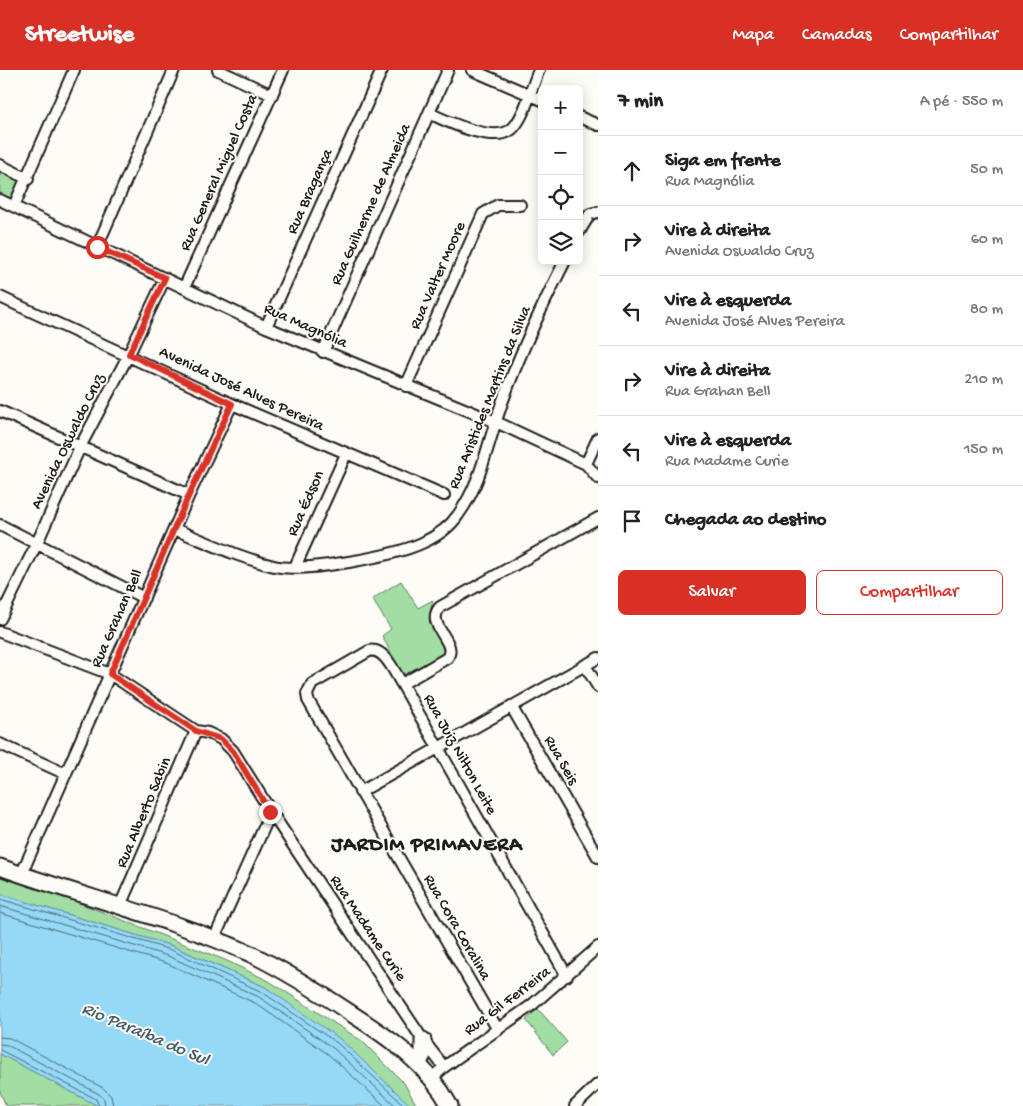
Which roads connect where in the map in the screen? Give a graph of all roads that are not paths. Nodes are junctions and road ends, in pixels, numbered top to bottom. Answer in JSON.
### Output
{"nodes":[{"id":1,"x":74,"y":70,"type":"edge"},
{"id":2,"x":174,"y":70,"type":"edge"},
{"id":3,"x":218,"y":70,"type":"edge"},
{"id":4,"x":283,"y":70,"type":"edge"},
{"id":5,"x":382,"y":70,"type":"edge"},
{"id":6,"x":472,"y":70,"type":"edge"},
{"id":7,"x":539,"y":70,"type":"edge"},
{"id":8,"x":446,"y":71,"type":"edge"},
{"id":9,"x":528,"y":94,"type":"junction"},
{"id":10,"x":272,"y":95,"type":"junction"},
{"id":11,"x":538,"y":98,"type":"edge"},
{"id":12,"x":430,"y":113,"type":"junction"},
{"id":13,"x":583,"y":119,"type":"edge"},
{"id":14,"x":598,"y":125,"type":"edge"},
{"id":15,"x":0,"y":166,"type":"edge"},
{"id":16,"x":28,"y":179,"type":"junction"},
{"id":17,"x":0,"y":200,"type":"edge"},
{"id":18,"x":520,"y":205,"type":"dead end"},
{"id":19,"x":14,"y":206,"type":"junction"},
{"id":20,"x":598,"y":212,"type":"edge"},
{"id":21,"x":583,"y":225,"type":"edge"},
{"id":22,"x":97,"y":247,"type":"junction"},
{"id":23,"x":563,"y":265,"type":"edge"},
{"id":24,"x":165,"y":278,"type":"junction"},
{"id":25,"x":184,"y":288,"type":"junction"},
{"id":26,"x":0,"y":297,"type":"edge"},
{"id":27,"x":266,"y":327,"type":"junction"},
{"id":28,"x":323,"y":352,"type":"junction"},
{"id":29,"x":129,"y":354,"type":"junction"},
{"id":30,"x":406,"y":386,"type":"junction"},
{"id":31,"x":232,"y":404,"type":"junction"},
{"id":32,"x":0,"y":411,"type":"edge"},
{"id":33,"x":496,"y":422,"type":"junction"},
{"id":34,"x":598,"y":438,"type":"edge"},
{"id":35,"x":80,"y":447,"type":"junction"},
{"id":36,"x":346,"y":454,"type":"junction"},
{"id":37,"x":586,"y":464,"type":"junction"},
{"id":38,"x":598,"y":478,"type":"edge"},
{"id":39,"x":189,"y":495,"type":"junction"},
{"id":40,"x":444,"y":495,"type":"dead end"},
{"id":41,"x":598,"y":518,"type":"edge"},
{"id":42,"x":0,"y":525,"type":"edge"},
{"id":43,"x":174,"y":530,"type":"junction"},
{"id":44,"x":37,"y":543,"type":"junction"},
{"id":45,"x":294,"y":567,"type":"junction"},
{"id":46,"x":144,"y":598,"type":"junction"},
{"id":47,"x":0,"y":619,"type":"edge"},
{"id":48,"x":0,"y":632,"type":"edge"},
{"id":49,"x":598,"y":658,"type":"edge"},
{"id":50,"x":585,"y":665,"type":"junction"},
{"id":51,"x":110,"y":674,"type":"junction"},
{"id":52,"x":312,"y":684,"type":"joint"},
{"id":53,"x":402,"y":684,"type":"junction"},
{"id":54,"x":598,"y":687,"type":"edge"},
{"id":55,"x":511,"y":706,"type":"junction"},
{"id":56,"x":196,"y":731,"type":"junction"},
{"id":57,"x":0,"y":744,"type":"edge"},
{"id":58,"x":437,"y":749,"type":"junction"},
{"id":59,"x":66,"y":774,"type":"junction"},
{"id":60,"x":360,"y":792,"type":"junction"},
{"id":61,"x":270,"y":812,"type":"junction"},
{"id":62,"x":598,"y":856,"type":"edge"},
{"id":63,"x":0,"y":867,"type":"edge"},
{"id":64,"x":22,"y":875,"type":"junction"},
{"id":65,"x":120,"y":906,"type":"junction"},
{"id":66,"x":214,"y":939,"type":"junction"},
{"id":67,"x":598,"y":947,"type":"edge"},
{"id":68,"x":567,"y":976,"type":"junction"},
{"id":69,"x":498,"y":1030,"type":"junction"},
{"id":70,"x":423,"y":1040,"type":"junction"},
{"id":71,"x":419,"y":1062,"type":"junction"},
{"id":72,"x":444,"y":1067,"type":"junction"},
{"id":73,"x":432,"y":1078,"type":"junction"},
{"id":74,"x":598,"y":1084,"type":"edge"},
{"id":75,"x":450,"y":1106,"type":"edge"},
{"id":76,"x":575,"y":1106,"type":"edge"}],
"edges":[{"from":1,"to":16,"type":"street"},
{"from":2,"to":22,"type":"street"},
{"from":3,"to":10,"type":"street"},
{"from":4,"to":10,"type":"street","name":"Rua General Miguel Costa"},
{"from":5,"to":27,"type":"street","name":"Rua Bragança"},
{"from":6,"to":9,"type":"street"},
{"from":7,"to":9,"type":"street"},
{"from":8,"to":12,"type":"street","name":"Rua Guilherme de Almeida"},
{"from":9,"to":11,"type":"street"},
{"from":9,"to":12,"type":"street"},
{"from":10,"to":25,"type":"street","name":"Rua General Miguel Costa"},
{"from":12,"to":28,"type":"street","name":"Rua Guilherme de Almeida"},
{"from":13,"to":14,"type":"street"},
{"from":15,"to":16,"type":"street"},
{"from":16,"to":19,"type":"street"},
{"from":17,"to":19,"type":"street","name":"Rua Magnólia"},
{"from":18,"to":30,"type":"street","name":"Rua Valter Moore"},
{"from":19,"to":22,"type":"street","name":"Rua Magnólia"},
{"from":20,"to":21,"type":"street"},
{"from":22,"to":24,"type":"street","name":"Rua Magnólia"},
{"from":23,"to":33,"type":"street","name":"Rua Aristides Martins da Silva"},
{"from":24,"to":25,"type":"street","name":"Rua Magnólia"},
{"from":24,"to":29,"type":"street","name":"Avenida Oswaldo Cruz"},
{"from":25,"to":27,"type":"street","name":"Rua Magnólia"},
{"from":26,"to":29,"type":"street","name":"Avenida José Alves Pereira"},
{"from":27,"to":28,"type":"street","name":"Rua Magnólia"},
{"from":28,"to":30,"type":"street","name":"Rua Magnólia"},
{"from":29,"to":31,"type":"street","name":"Avenida José Alves Pereira"},
{"from":29,"to":35,"type":"street","name":"Avenida Oswaldo Cruz"},
{"from":30,"to":33,"type":"street","name":"Rua Magnólia"},
{"from":31,"to":36,"type":"street","name":"Avenida José Alves Pereira"},
{"from":31,"to":39,"type":"street","name":"Rua Grahan Bell"},
{"from":32,"to":35,"type":"street"},
{"from":33,"to":37,"type":"street","name":"Rua Magnólia"},
{"from":33,"to":45,"type":"street","name":"Rua Aristides Martins da Silva"},
{"from":34,"to":37,"type":"street"},
{"from":35,"to":39,"type":"street"},
{"from":35,"to":44,"type":"street","name":"Avenida Oswaldo Cruz"},
{"from":36,"to":40,"type":"street","name":"Avenida José Alves Pereira"},
{"from":36,"to":45,"type":"street","name":"Rua Édson"},
{"from":37,"to":38,"type":"street","name":"Rua Magnólia"},
{"from":39,"to":43,"type":"street","name":"Rua Grahan Bell"},
{"from":41,"to":53,"type":"street"},
{"from":42,"to":44,"type":"street"},
{"from":43,"to":45,"type":"street","name":"Rua Aristides Martins da Silva"},
{"from":43,"to":46,"type":"street","name":"Rua Grahan Bell"},
{"from":44,"to":46,"type":"street"},
{"from":44,"to":47,"type":"street","name":"Avenida Oswaldo Cruz"},
{"from":46,"to":51,"type":"street","name":"Rua Grahan Bell"},
{"from":48,"to":51,"type":"street","name":"Rua Madame Curie"},
{"from":49,"to":50,"type":"street"},
{"from":50,"to":54,"type":"street"},
{"from":50,"to":55,"type":"street"},
{"from":51,"to":56,"type":"street","name":"Rua Madame Curie"},
{"from":51,"to":59,"type":"street","name":"Rua Grahan Bell"},
{"from":52,"to":53,"type":"street","name":"Rua Juiz Nilton Leite"},
{"from":52,"to":60,"type":"street","name":"Rua Cora Coralina"},
{"from":53,"to":58,"type":"street","name":"Rua Juiz Nilton Leite"},
{"from":55,"to":58,"type":"street"},
{"from":55,"to":62,"type":"street","name":"Rua Seis"},
{"from":56,"to":61,"type":"street","name":"Rua Madame Curie"},
{"from":56,"to":65,"type":"street","name":"Rua Alberto Sabin"},
{"from":57,"to":59,"type":"street"},
{"from":58,"to":60,"type":"street"},
{"from":58,"to":68,"type":"street","name":"Rua Juiz Nilton Leite"},
{"from":59,"to":64,"type":"street","name":"Rua Grahan Bell"},
{"from":60,"to":69,"type":"street","name":"Rua Cora Coralina"},
{"from":61,"to":66,"type":"street"},
{"from":61,"to":70,"type":"street","name":"Rua Madame Curie"},
{"from":63,"to":64,"type":"main road"},
{"from":64,"to":65,"type":"main road"},
{"from":65,"to":66,"type":"main road"},
{"from":66,"to":71,"type":"main road"},
{"from":67,"to":68,"type":"street","name":"Rua Gil Ferreira"},
{"from":68,"to":69,"type":"street","name":"Rua Gil Ferreira"},
{"from":69,"to":72,"type":"street","name":"Rua Gil Ferreira"},
{"from":70,"to":71,"type":"main road"},
{"from":70,"to":72,"type":"street","name":"Rua Madame Curie"},
{"from":71,"to":73,"type":"main road"},
{"from":72,"to":73,"type":"street","name":"Rua Gil Ferreira"},
{"from":73,"to":75,"type":"main road"},
{"from":74,"to":76,"type":"street"}]}
